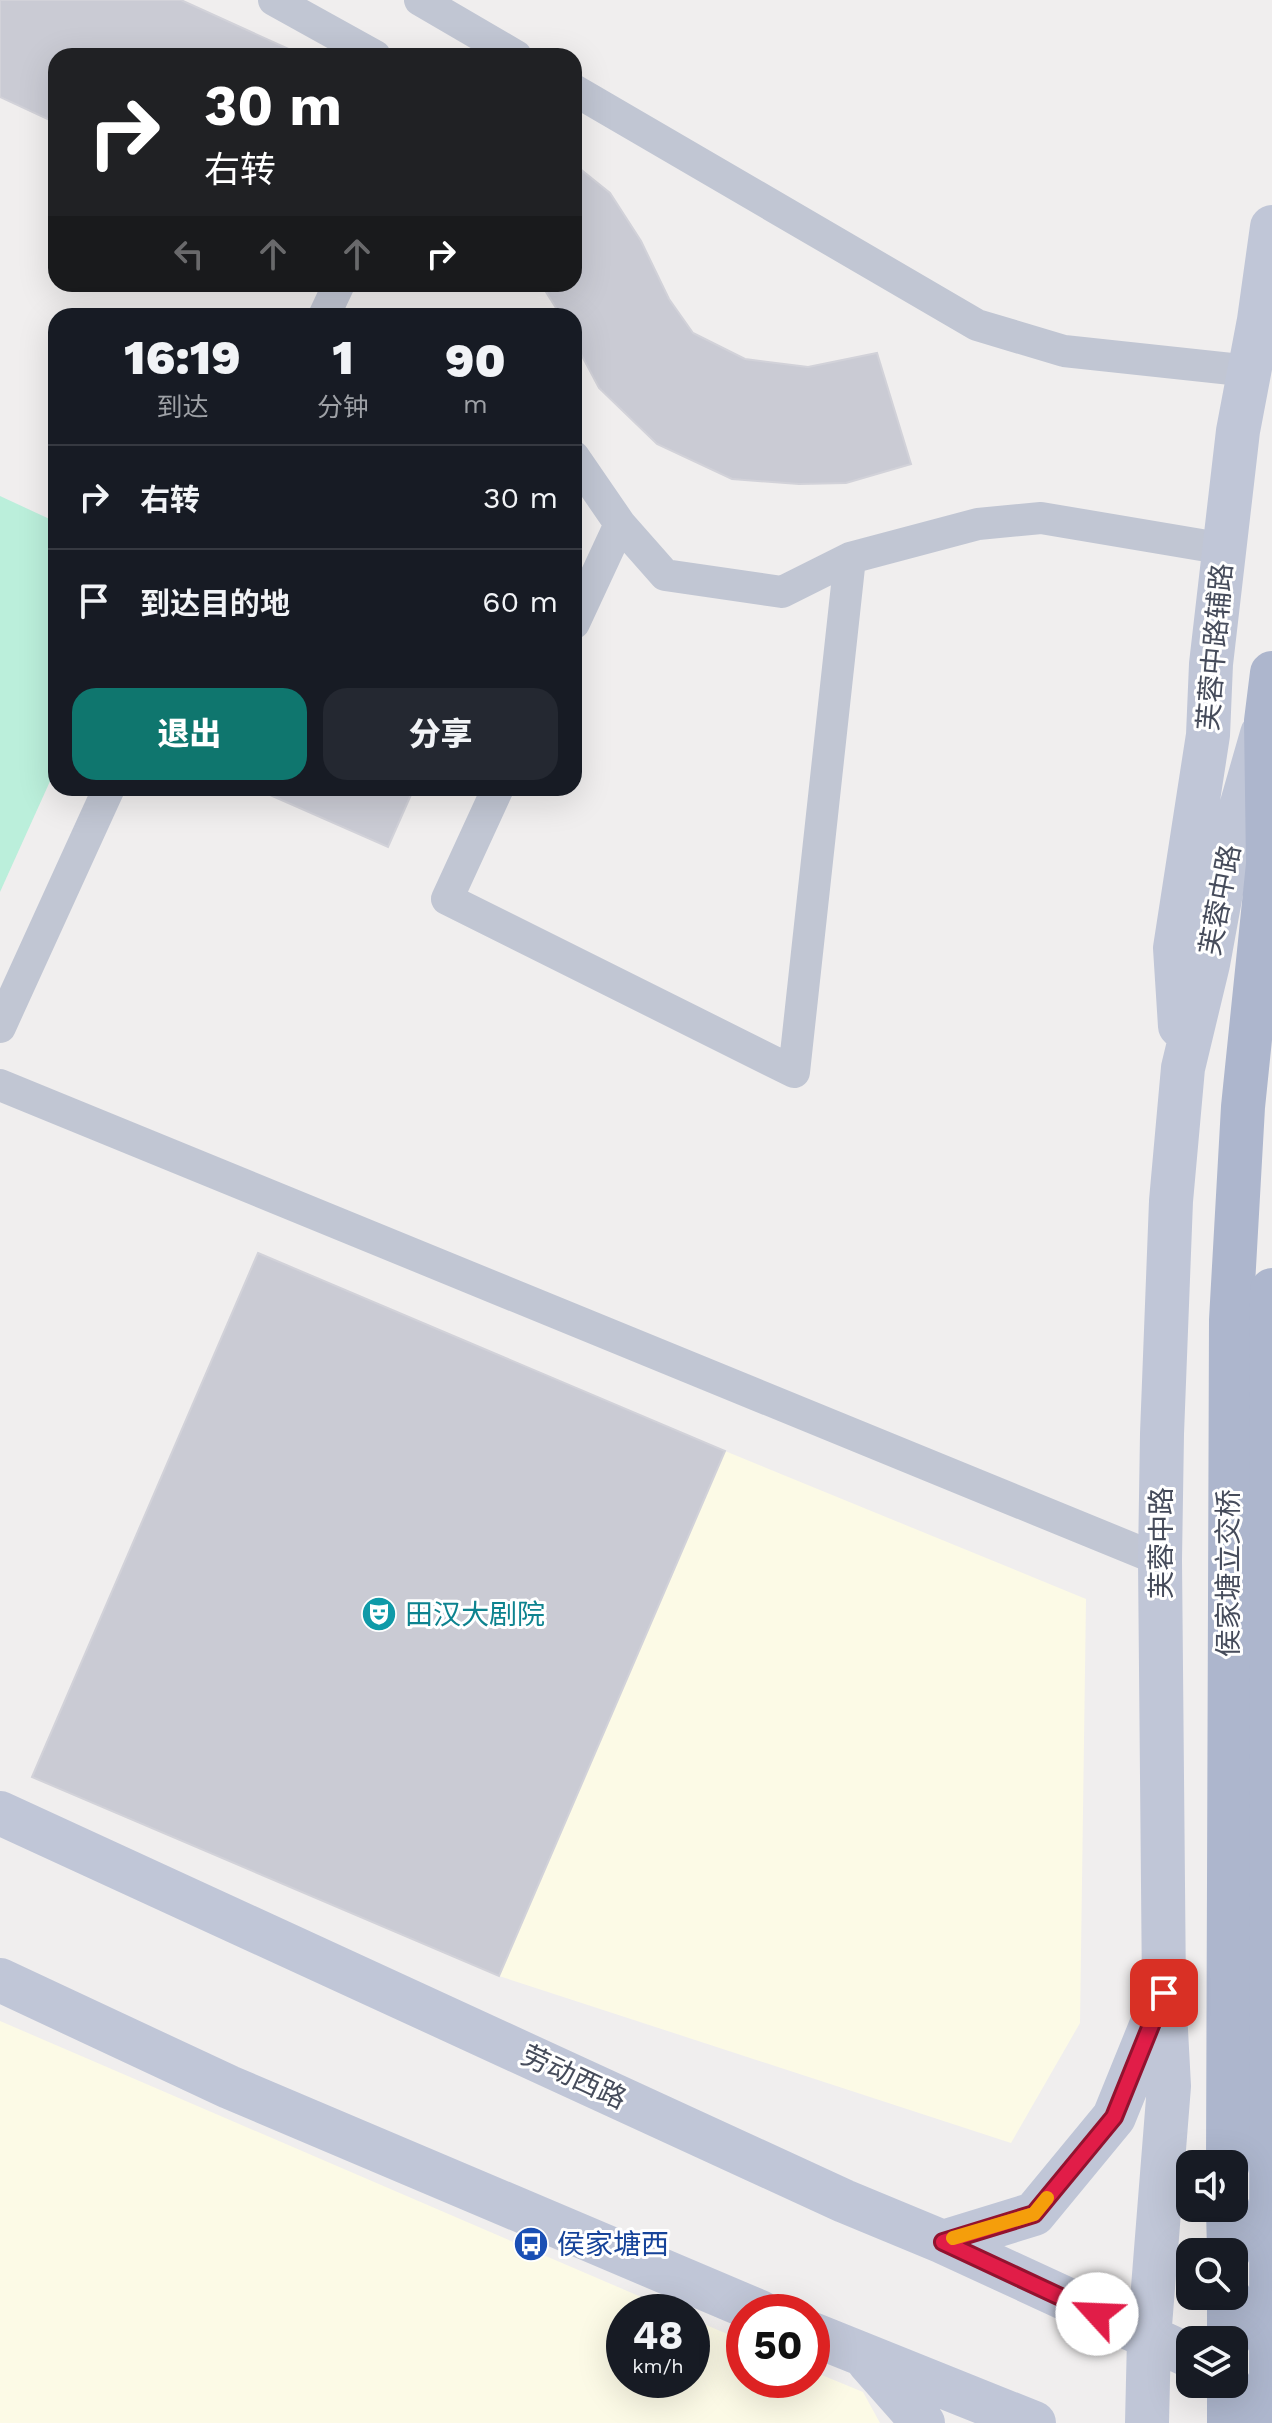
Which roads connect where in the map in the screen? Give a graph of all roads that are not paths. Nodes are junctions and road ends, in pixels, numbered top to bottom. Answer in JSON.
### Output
{"nodes":[{"id":1,"x":274,"y":0,"type":"edge"},
{"id":2,"x":420,"y":0,"type":"edge"},
{"id":3,"x":361,"y":48,"type":"edge"},
{"id":4,"x":502,"y":48,"type":"edge"},
{"id":5,"x":582,"y":95,"type":"edge"},
{"id":6,"x":1272,"y":227,"type":"edge"},
{"id":7,"x":1250,"y":371,"type":"junction"},
{"id":8,"x":582,"y":469,"type":"edge"},
{"id":9,"x":620,"y":524,"type":"junction"},
{"id":10,"x":1225,"y":549,"type":"junction"},
{"id":11,"x":850,"y":558,"type":"junction"},
{"id":12,"x":582,"y":606,"type":"edge"},
{"id":13,"x":1272,"y":673,"type":"edge"},
{"id":14,"x":1266,"y":721,"type":"junction"},
{"id":15,"x":105,"y":796,"type":"edge"},
{"id":16,"x":494,"y":796,"type":"edge"},
{"id":17,"x":0,"y":1027,"type":"edge"},
{"id":18,"x":1183,"y":1068,"type":"junction"},
{"id":19,"x":0,"y":1085,"type":"edge"},
{"id":20,"x":1272,"y":1290,"type":"edge"},
{"id":21,"x":1160,"y":1560,"type":"junction"},
{"id":22,"x":0,"y":1813,"type":"edge"},
{"id":23,"x":0,"y":1980,"type":"edge"},
{"id":24,"x":1164,"y":1993,"type":"junction"},
{"id":25,"x":1228,"y":2150,"type":"edge"},
{"id":26,"x":943,"y":2242,"type":"junction"},
{"id":27,"x":726,"y":2298,"type":"edge"},
{"id":28,"x":1149,"y":2338,"type":"junction"},
{"id":29,"x":830,"y":2342,"type":"edge"},
{"id":30,"x":1176,"y":2350,"type":"edge"},
{"id":31,"x":862,"y":2355,"type":"junction"},
{"id":32,"x":1248,"y":2382,"type":"edge"},
{"id":33,"x":1272,"y":2392,"type":"edge"},
{"id":34,"x":1229,"y":2398,"type":"edge"},
{"id":35,"x":923,"y":2423,"type":"edge"},
{"id":36,"x":1034,"y":2423,"type":"edge"},
{"id":37,"x":1147,"y":2423,"type":"edge"},
{"id":38,"x":1229,"y":2423,"type":"edge"},
{"id":39,"x":1271,"y":2423,"type":"edge"}],
"edges":[{"from":1,"to":3,"type":"street"},
{"from":2,"to":4,"type":"street"},
{"from":5,"to":7,"type":"street"},
{"from":6,"to":7,"type":"main road","name":"芙蓉中路辅路"},
{"from":7,"to":10,"type":"main road","name":"芙蓉中路辅路"},
{"from":8,"to":9,"type":"street"},
{"from":9,"to":11,"type":"street"},
{"from":9,"to":12,"type":"street"},
{"from":10,"to":11,"type":"street"},
{"from":10,"to":18,"type":"main road","name":"芙蓉中路辅路"},
{"from":11,"to":16,"type":"street"},
{"from":13,"to":14,"type":"main road","name":"芙蓉中路"},
{"from":14,"to":18,"type":"main road","name":"芙蓉中路"},
{"from":14,"to":25,"type":"main road","name":"侯家塘立交桥"},
{"from":15,"to":17,"type":"street"},
{"from":18,"to":21,"type":"main road","name":"芙蓉中路"},
{"from":19,"to":21,"type":"street"},
{"from":20,"to":39,"type":"main road","name":"侯家塘立交桥","bridge":true},
{"from":21,"to":24,"type":"main road","name":"芙蓉中路"},
{"from":22,"to":26,"type":"main road","name":"劳动西路"},
{"from":23,"to":27,"type":"main road"},
{"from":24,"to":26,"type":"main road"},
{"from":24,"to":28,"type":"main road","name":"芙蓉中路"},
{"from":26,"to":28,"type":"main road","name":"劳动西路"},
{"from":28,"to":30,"type":"main road","name":"劳动西路"},
{"from":28,"to":37,"type":"main road","name":"芙蓉中路"},
{"from":29,"to":31,"type":"main road"},
{"from":31,"to":35,"type":"main road"},
{"from":31,"to":36,"type":"main road"},
{"from":32,"to":33,"type":"main road"},
{"from":34,"to":38,"type":"main road","bridge":true}]}
